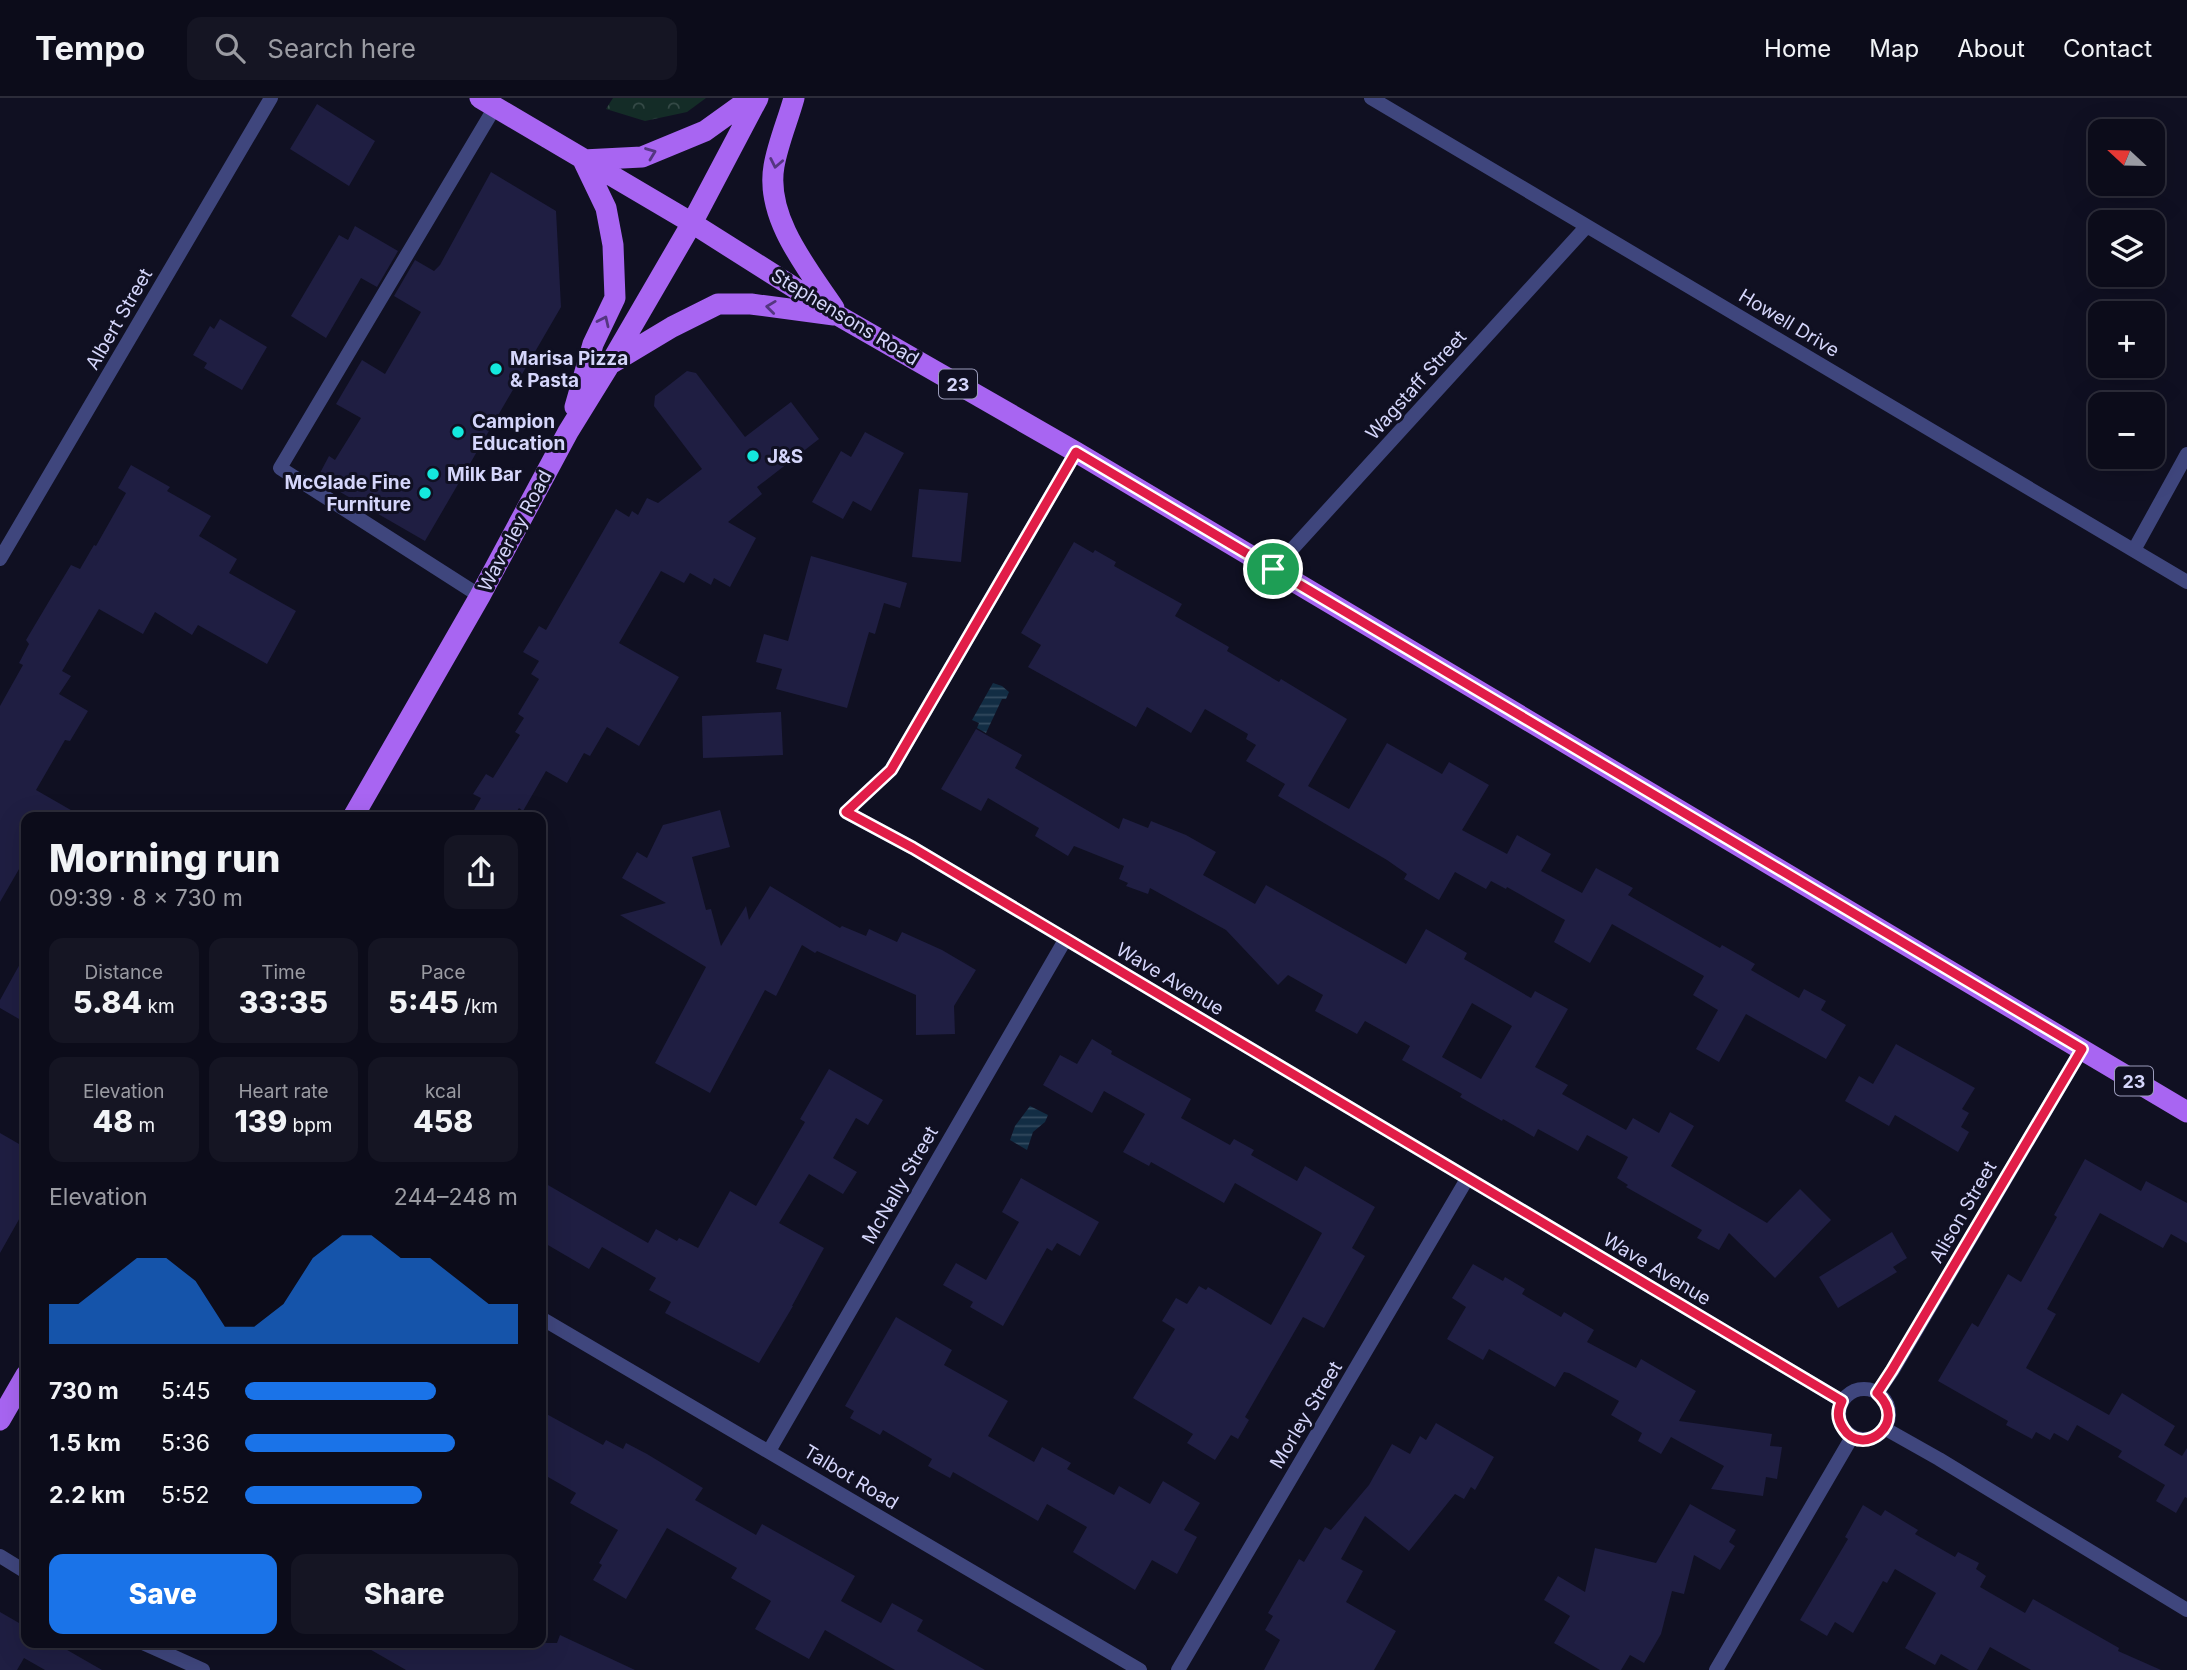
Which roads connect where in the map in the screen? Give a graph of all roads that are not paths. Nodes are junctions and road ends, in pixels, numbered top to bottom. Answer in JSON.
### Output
{"nodes":[{"id":1,"x":271,"y":98,"type":"edge"},
{"id":2,"x":751,"y":98,"type":"edge"},
{"id":3,"x":758,"y":98,"type":"edge"},
{"id":4,"x":794,"y":98,"type":"edge"},
{"id":5,"x":1371,"y":98,"type":"edge"},
{"id":6,"x":487,"y":103,"type":"edge"},
{"id":7,"x":583,"y":160,"type":"junction"},
{"id":8,"x":692,"y":223,"type":"junction"},
{"id":9,"x":1587,"y":226,"type":"junction"},
{"id":10,"x":839,"y":316,"type":"junction"},
{"id":11,"x":610,"y":364,"type":"junction"},
{"id":12,"x":568,"y":432,"type":"junction"},
{"id":13,"x":1076,"y":452,"type":"junction"},
{"id":14,"x":2187,"y":454,"type":"edge"},
{"id":15,"x":2134,"y":550,"type":"junction"},
{"id":16,"x":0,"y":559,"type":"edge"},
{"id":17,"x":1273,"y":569,"type":"junction"},
{"id":18,"x":2187,"y":582,"type":"edge"},
{"id":19,"x":480,"y":596,"type":"junction"},
{"id":20,"x":357,"y":812,"type":"edge"},
{"id":21,"x":1065,"y":940,"type":"junction"},
{"id":22,"x":2082,"y":1049,"type":"junction"},
{"id":23,"x":2187,"y":1112,"type":"edge"},
{"id":24,"x":1467,"y":1179,"type":"junction"},
{"id":25,"x":546,"y":1321,"type":"edge"},
{"id":26,"x":21,"y":1384,"type":"edge"},
{"id":27,"x":1877,"y":1393,"type":"junction"},
{"id":28,"x":1842,"y":1401,"type":"junction"},
{"id":29,"x":0,"y":1420,"type":"edge"},
{"id":30,"x":1885,"y":1428,"type":"junction"},
{"id":31,"x":1852,"y":1437,"type":"junction"},
{"id":32,"x":769,"y":1451,"type":"junction"},
{"id":33,"x":0,"y":1556,"type":"edge"},
{"id":34,"x":21,"y":1569,"type":"edge"},
{"id":35,"x":2187,"y":1610,"type":"edge"},
{"id":36,"x":153,"y":1648,"type":"edge"},
{"id":37,"x":203,"y":1670,"type":"edge"},
{"id":38,"x":1140,"y":1670,"type":"edge"},
{"id":39,"x":1178,"y":1670,"type":"edge"},
{"id":40,"x":1716,"y":1670,"type":"edge"}],
"edges":[{"from":1,"to":16,"type":"street","name":"Albert Street"},
{"from":7,"to":2,"type":"main road","one_way":true},
{"from":3,"to":8,"type":"main road","name":"Waverley Road"},
{"from":4,"to":10,"type":"main road","one_way":true},
{"from":5,"to":9,"type":"street","name":"Howell Drive"},
{"from":6,"to":7,"type":"main road","name":"Stephensons Road","number":"23"},
{"from":6,"to":19,"type":"street"},
{"from":7,"to":8,"type":"main road","name":"Stephensons Road","number":"23"},
{"from":12,"to":7,"type":"main road","one_way":true},
{"from":8,"to":10,"type":"main road","name":"Stephensons Road","number":"23"},
{"from":8,"to":11,"type":"main road","name":"Waverley Road"},
{"from":9,"to":15,"type":"street","name":"Howell Drive"},
{"from":9,"to":17,"type":"street","name":"Wagstaff Street"},
{"from":10,"to":11,"type":"main road","one_way":true},
{"from":10,"to":13,"type":"main road","name":"Stephensons Road","number":"23"},
{"from":11,"to":12,"type":"main road","name":"Waverley Road"},
{"from":12,"to":19,"type":"main road","name":"Waverley Road"},
{"from":13,"to":17,"type":"main road","name":"Stephensons Road","number":"23"},
{"from":13,"to":21,"type":"street","name":"Wave Avenue"},
{"from":14,"to":15,"type":"street"},
{"from":15,"to":18,"type":"street","name":"Howell Drive"},
{"from":17,"to":22,"type":"main road","name":"Stephensons Road","number":"23"},
{"from":19,"to":20,"type":"main road","name":"Waverley Road"},
{"from":21,"to":24,"type":"street","name":"Wave Avenue"},
{"from":21,"to":32,"type":"street","name":"McNally Street"},
{"from":22,"to":23,"type":"main road","name":"Stephensons Road","number":"23"},
{"from":22,"to":27,"type":"street","name":"Alison Street"},
{"from":24,"to":28,"type":"street","name":"Wave Avenue"},
{"from":24,"to":39,"type":"street","name":"Morley Street"},
{"from":25,"to":32,"type":"street","name":"Talbot Road"},
{"from":26,"to":29,"type":"main road"},
{"from":27,"to":28,"type":"street"},
{"from":27,"to":30,"type":"street"},
{"from":28,"to":31,"type":"street"},
{"from":30,"to":31,"type":"street"},
{"from":30,"to":35,"type":"street"},
{"from":31,"to":40,"type":"street"},
{"from":32,"to":38,"type":"street","name":"Talbot Road"},
{"from":33,"to":34,"type":"street"},
{"from":36,"to":37,"type":"street"}]}
